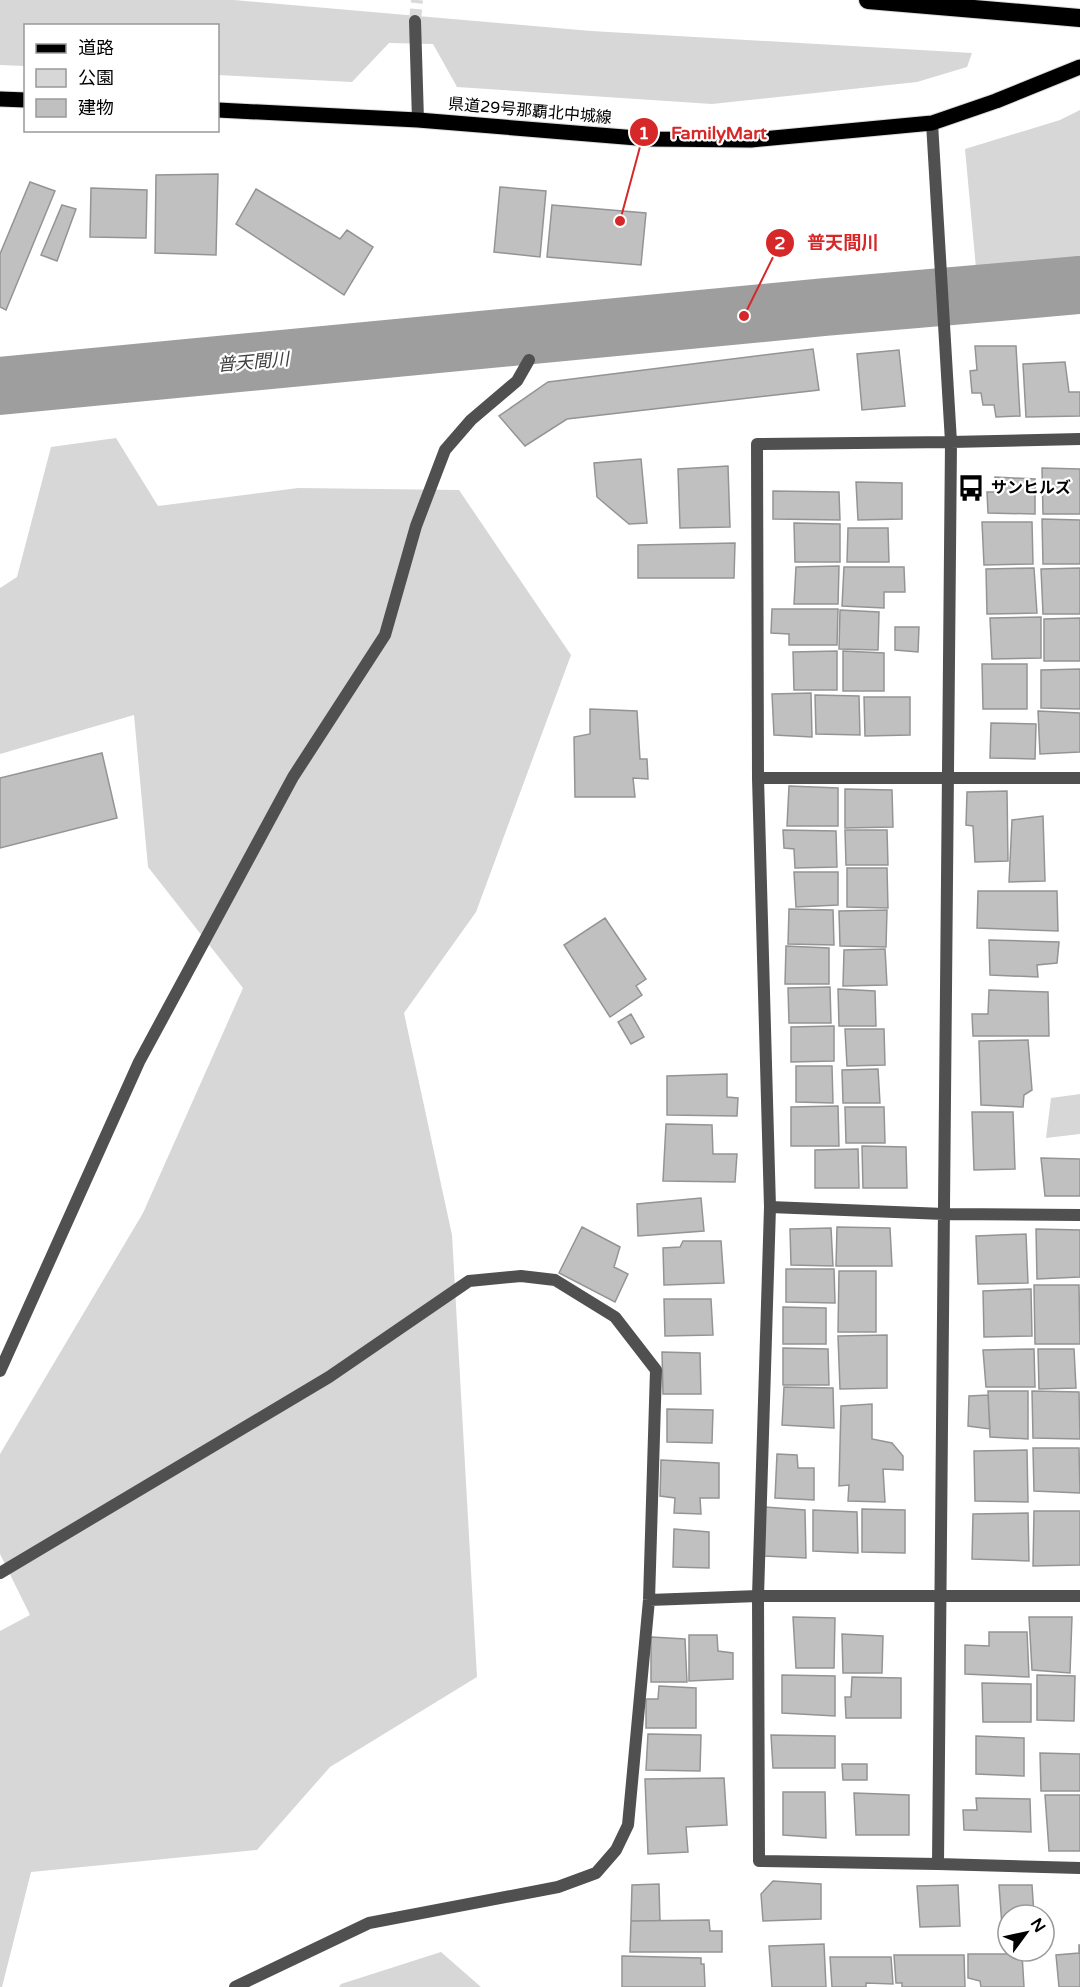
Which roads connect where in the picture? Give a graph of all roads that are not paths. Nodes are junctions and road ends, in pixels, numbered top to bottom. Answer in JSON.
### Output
{"nodes":[{"id":1,"x":868,"y":0,"type":"edge"},
{"id":2,"x":1080,"y":18,"type":"edge"},
{"id":3,"x":415,"y":21,"type":"tunnel mouth"},
{"id":4,"x":1080,"y":67,"type":"edge"},
{"id":5,"x":0,"y":99,"type":"edge"},
{"id":6,"x":24,"y":100,"type":"edge"},
{"id":7,"x":219,"y":110,"type":"edge"},
{"id":8,"x":418,"y":120,"type":"junction"},
{"id":9,"x":932,"y":123,"type":"junction"},
{"id":10,"x":529,"y":360,"type":"dead end"},
{"id":11,"x":1080,"y":439,"type":"edge"},
{"id":12,"x":951,"y":442,"type":"junction"},
{"id":13,"x":758,"y":778,"type":"junction"},
{"id":14,"x":949,"y":778,"type":"junction"},
{"id":15,"x":1080,"y":778,"type":"edge"},
{"id":16,"x":770,"y":1206,"type":"junction"},
{"id":17,"x":944,"y":1214,"type":"junction"},
{"id":18,"x":1080,"y":1215,"type":"edge"},
{"id":19,"x":0,"y":1371,"type":"edge"},
{"id":20,"x":0,"y":1573,"type":"edge"},
{"id":21,"x":758,"y":1596,"type":"junction"},
{"id":22,"x":942,"y":1596,"type":"junction"},
{"id":23,"x":1080,"y":1596,"type":"edge"},
{"id":24,"x":649,"y":1600,"type":"junction"},
{"id":25,"x":938,"y":1864,"type":"junction"},
{"id":26,"x":1080,"y":1868,"type":"edge"},
{"id":27,"x":234,"y":1987,"type":"edge"}],
"edges":[{"from":1,"to":2,"type":"highway"},
{"from":3,"to":8,"type":"street"},
{"from":4,"to":9,"type":"main road","name":"県道29号那覇北中城線"},
{"from":5,"to":6,"type":"main road"},
{"from":7,"to":8,"type":"main road","name":"県道29号那覇北中城線"},
{"from":8,"to":9,"type":"main road","name":"県道29号那覇北中城線"},
{"from":9,"to":12,"type":"street"},
{"from":10,"to":19,"type":"street"},
{"from":11,"to":12,"type":"street"},
{"from":12,"to":13,"type":"street"},
{"from":12,"to":14,"type":"street"},
{"from":13,"to":14,"type":"street"},
{"from":13,"to":16,"type":"street"},
{"from":14,"to":15,"type":"street"},
{"from":14,"to":17,"type":"street"},
{"from":16,"to":17,"type":"street"},
{"from":16,"to":21,"type":"street"},
{"from":17,"to":18,"type":"street"},
{"from":17,"to":22,"type":"street"},
{"from":20,"to":24,"type":"street"},
{"from":21,"to":22,"type":"street"},
{"from":21,"to":24,"type":"street"},
{"from":21,"to":25,"type":"street"},
{"from":22,"to":23,"type":"street"},
{"from":22,"to":25,"type":"street"},
{"from":24,"to":27,"type":"street"},
{"from":25,"to":26,"type":"street"}]}
